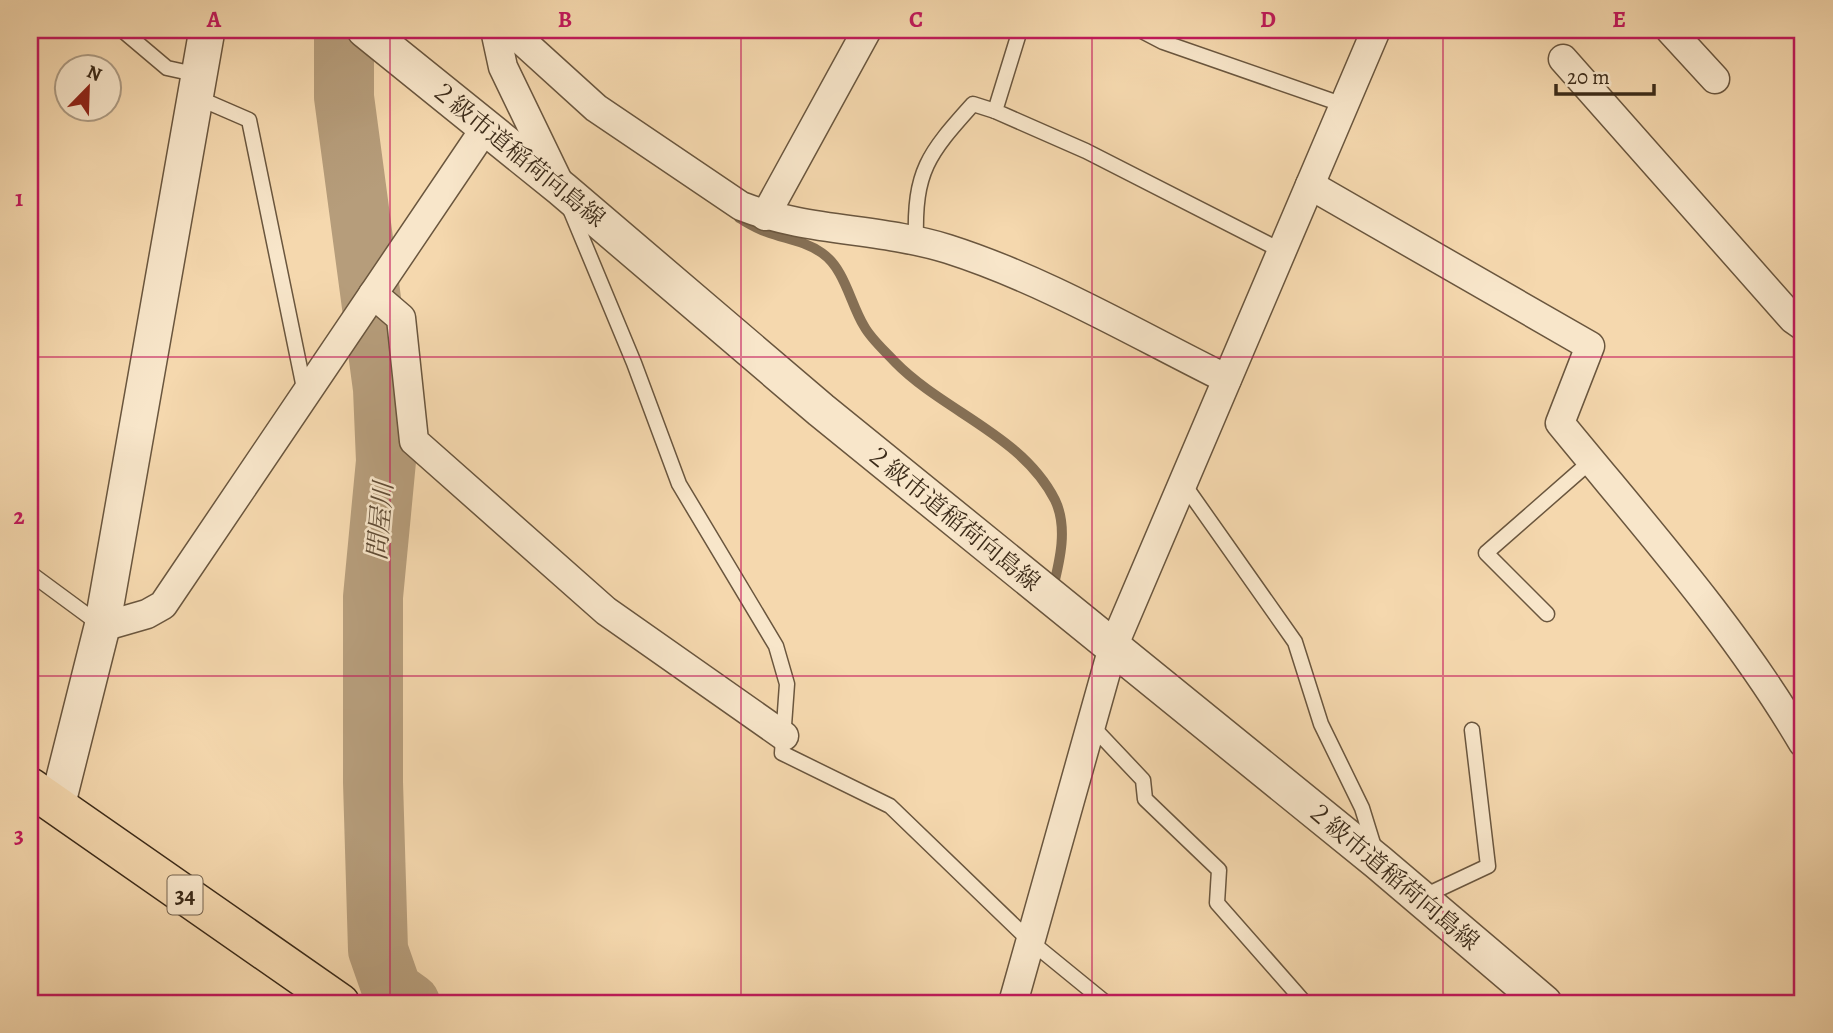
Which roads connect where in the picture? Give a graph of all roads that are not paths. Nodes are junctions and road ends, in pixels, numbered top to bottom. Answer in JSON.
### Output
{"nodes":[{"id":1,"x":122,"y":30,"type":"edge"},
{"id":2,"x":207,"y":30,"type":"edge"},
{"id":3,"x":365,"y":30,"type":"edge"},
{"id":4,"x":495,"y":30,"type":"edge"},
{"id":5,"x":510,"y":30,"type":"edge"},
{"id":6,"x":867,"y":30,"type":"edge"},
{"id":7,"x":1020,"y":30,"type":"edge"},
{"id":8,"x":1140,"y":30,"type":"edge"},
{"id":9,"x":1376,"y":30,"type":"edge"},
{"id":10,"x":1670,"y":30,"type":"edge"},
{"id":11,"x":1563,"y":59,"type":"dead end"},
{"id":12,"x":1715,"y":79,"type":"dead end"},
{"id":13,"x":196,"y":86,"type":"junction"},
{"id":14,"x":1344,"y":105,"type":"junction"},
{"id":15,"x":995,"y":111,"type":"junction"},
{"id":16,"x":486,"y":127,"type":"junction"},
{"id":17,"x":1310,"y":185,"type":"junction"},
{"id":18,"x":562,"y":188,"type":"junction"},
{"id":19,"x":765,"y":216,"type":"junction"},
{"id":20,"x":916,"y":240,"type":"junction"},
{"id":21,"x":1282,"y":251,"type":"junction"},
{"id":22,"x":373,"y":294,"type":"junction"},
{"id":23,"x":1803,"y":326,"type":"edge"},
{"id":24,"x":1227,"y":379,"type":"junction"},
{"id":25,"x":305,"y":395,"type":"junction"},
{"id":26,"x":1591,"y":461,"type":"junction"},
{"id":27,"x":1183,"y":483,"type":"junction"},
{"id":28,"x":30,"y":573,"type":"edge"},
{"id":29,"x":1547,"y":614,"type":"dead end"},
{"id":30,"x":102,"y":626,"type":"junction"},
{"id":31,"x":1113,"y":647,"type":"junction"},
{"id":32,"x":1091,"y":725,"type":"junction"},
{"id":33,"x":1472,"y":730,"type":"dead end"},
{"id":34,"x":783,"y":736,"type":"junction"},
{"id":35,"x":1803,"y":743,"type":"edge"},
{"id":36,"x":43,"y":796,"type":"edge"},
{"id":37,"x":1378,"y":862,"type":"junction"},
{"id":38,"x":1420,"y":898,"type":"junction"},
{"id":39,"x":1030,"y":941,"type":"junction"},
{"id":40,"x":340,"y":1003,"type":"edge"},
{"id":41,"x":1013,"y":1003,"type":"edge"},
{"id":42,"x":1106,"y":1003,"type":"edge"},
{"id":43,"x":1305,"y":1003,"type":"edge"},
{"id":44,"x":1544,"y":1003,"type":"edge"}],
"edges":[{"from":1,"to":13,"type":"lane"},
{"from":2,"to":13,"type":"street"},
{"from":3,"to":16,"type":"street","name":"２級市道稲荷向島線"},
{"from":4,"to":18,"type":"street"},
{"from":5,"to":19,"type":"street"},
{"from":6,"to":19,"type":"street"},
{"from":7,"to":15,"type":"lane"},
{"from":8,"to":14,"type":"lane"},
{"from":9,"to":14,"type":"street"},
{"from":10,"to":12,"type":"street"},
{"from":11,"to":23,"type":"street"},
{"from":13,"to":25,"type":"lane"},
{"from":13,"to":30,"type":"street"},
{"from":14,"to":17,"type":"street"},
{"from":15,"to":20,"type":"lane"},
{"from":15,"to":21,"type":"lane"},
{"from":16,"to":18,"type":"street","name":"２級市道稲荷向島線"},
{"from":16,"to":22,"type":"street"},
{"from":17,"to":21,"type":"street"},
{"from":17,"to":26,"type":"street"},
{"from":18,"to":31,"type":"street","name":"２級市道稲荷向島線"},
{"from":18,"to":34,"type":"lane"},
{"from":19,"to":20,"type":"street"},
{"from":20,"to":24,"type":"street"},
{"from":21,"to":24,"type":"street"},
{"from":22,"to":25,"type":"street"},
{"from":22,"to":34,"type":"street"},
{"from":24,"to":27,"type":"street"},
{"from":25,"to":30,"type":"street"},
{"from":26,"to":29,"type":"lane"},
{"from":26,"to":35,"type":"street"},
{"from":27,"to":31,"type":"street"},
{"from":27,"to":37,"type":"lane"},
{"from":28,"to":30,"type":"lane"},
{"from":30,"to":36,"type":"street"},
{"from":31,"to":32,"type":"street"},
{"from":31,"to":37,"type":"street","name":"２級市道稲荷向島線"},
{"from":32,"to":39,"type":"street"},
{"from":32,"to":43,"type":"lane"},
{"from":33,"to":38,"type":"lane"},
{"from":34,"to":39,"type":"lane"},
{"from":36,"to":40,"type":"main road","number":"34"},
{"from":37,"to":38,"type":"street","name":"２級市道稲荷向島線"},
{"from":38,"to":44,"type":"street","name":"２級市道稲荷向島線"},
{"from":39,"to":41,"type":"street"},
{"from":39,"to":42,"type":"lane"}]}
